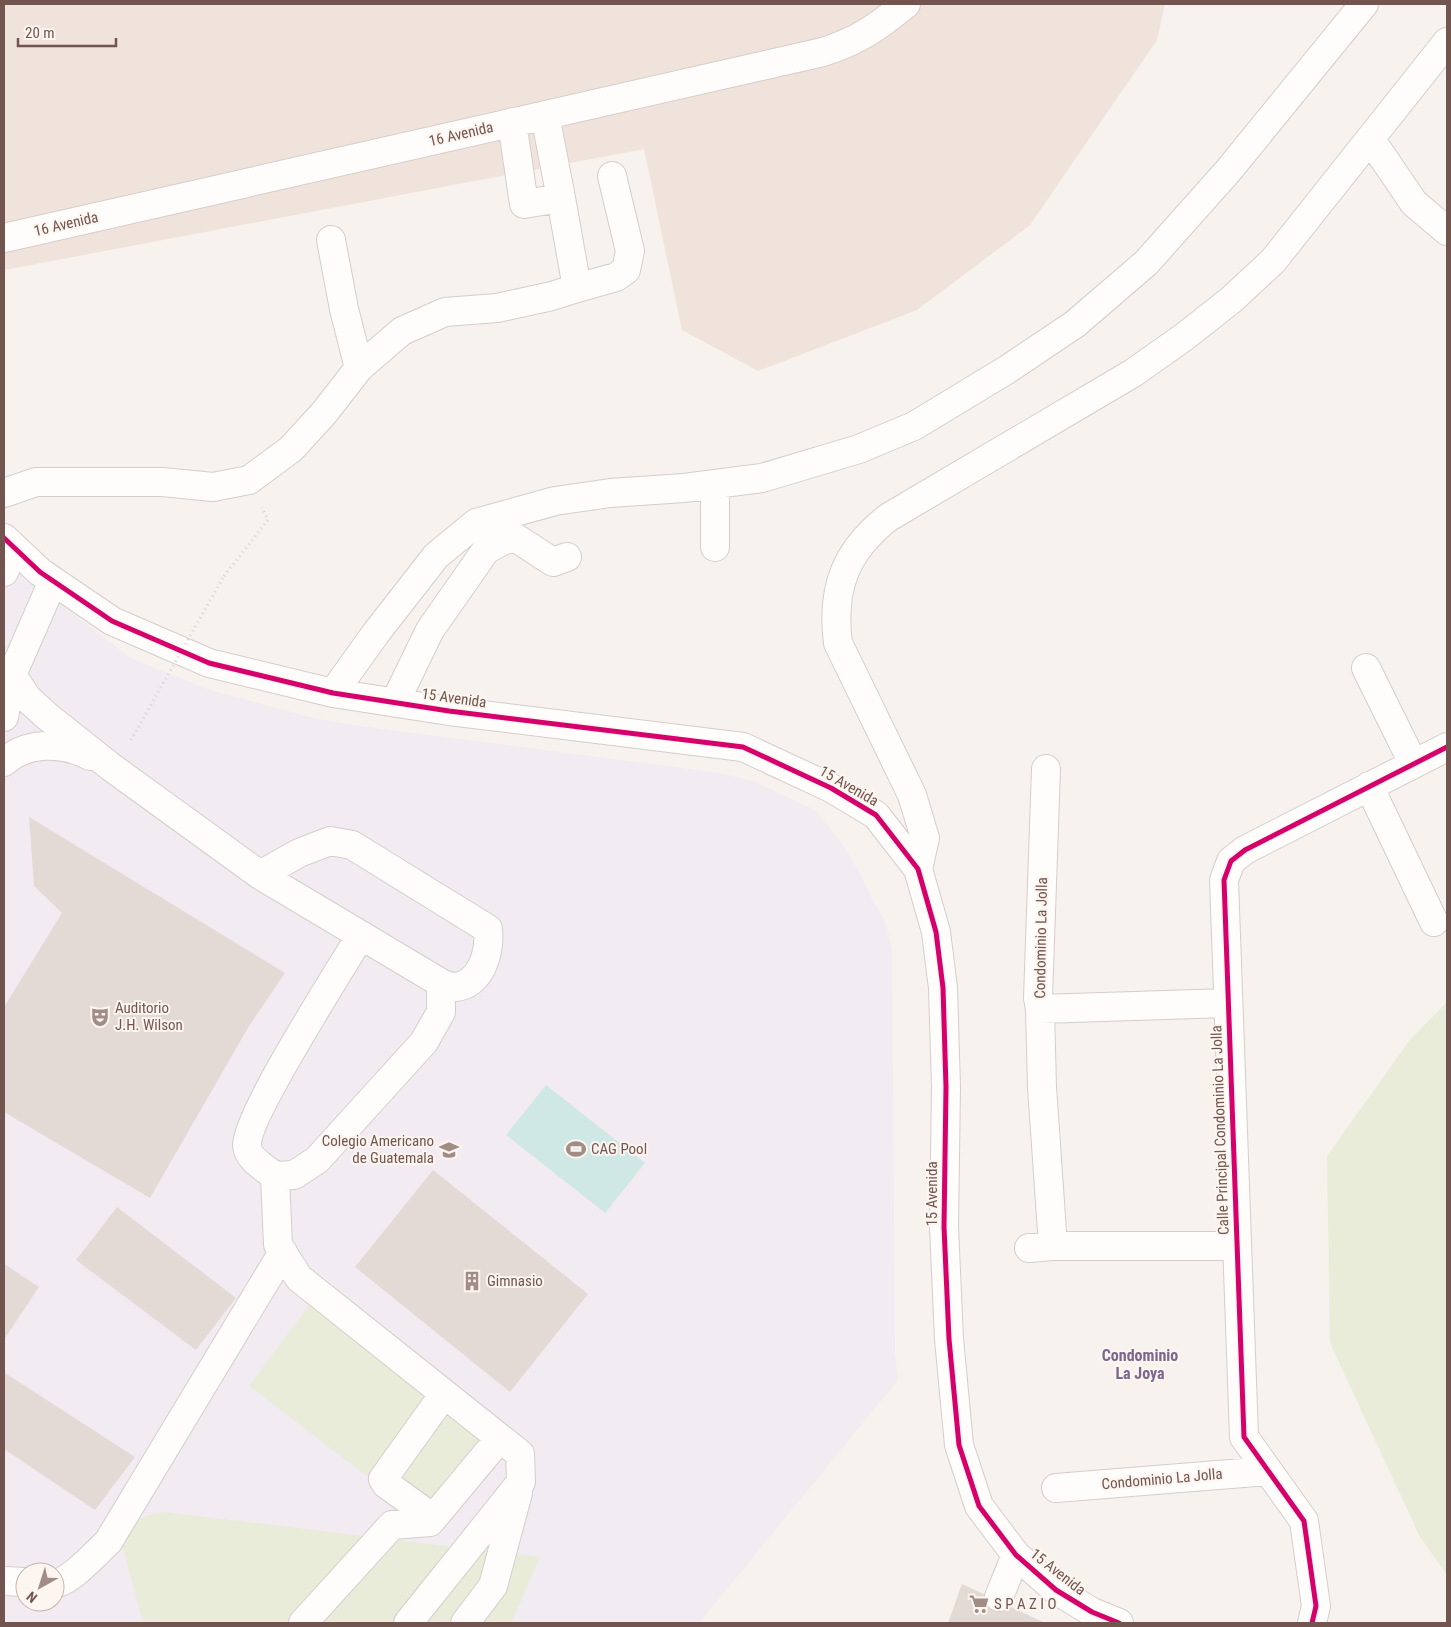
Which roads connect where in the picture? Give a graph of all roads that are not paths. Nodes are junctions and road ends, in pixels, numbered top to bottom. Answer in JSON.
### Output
{"nodes":[{"id":1,"x":906,"y":4,"type":"edge"},
{"id":2,"x":1364,"y":4,"type":"edge"},
{"id":3,"x":1447,"y":42,"type":"edge"},
{"id":4,"x":545,"y":115,"type":"junction"},
{"id":5,"x":512,"y":122,"type":"junction"},
{"id":6,"x":1371,"y":140,"type":"junction"},
{"id":7,"x":612,"y":176,"type":"dead end"},
{"id":8,"x":561,"y":198,"type":"junction"},
{"id":9,"x":1447,"y":231,"type":"edge"},
{"id":10,"x":4,"y":238,"type":"edge"},
{"id":11,"x":331,"y":240,"type":"dead end"},
{"id":12,"x":578,"y":288,"type":"junction"},
{"id":13,"x":359,"y":368,"type":"junction"},
{"id":14,"x":715,"y":484,"type":"junction"},
{"id":15,"x":4,"y":493,"type":"edge"},
{"id":16,"x":715,"y":547,"type":"dead end"},
{"id":17,"x":7,"y":552,"type":"edge"},
{"id":18,"x":560,"y":560,"type":"dead end"},
{"id":19,"x":47,"y":577,"type":"junction"},
{"id":20,"x":1366,"y":668,"type":"dead end"},
{"id":21,"x":12,"y":675,"type":"junction"},
{"id":22,"x":334,"y":693,"type":"junction"},
{"id":23,"x":395,"y":702,"type":"junction"},
{"id":24,"x":4,"y":717,"type":"edge"},
{"id":25,"x":1447,"y":746,"type":"edge"},
{"id":26,"x":4,"y":762,"type":"edge"},
{"id":27,"x":1413,"y":763,"type":"junction"},
{"id":28,"x":111,"y":767,"type":"junction"},
{"id":29,"x":1046,"y":769,"type":"dead end"},
{"id":30,"x":1369,"y":786,"type":"junction"},
{"id":31,"x":918,"y":869,"type":"junction"},
{"id":32,"x":260,"y":875,"type":"junction"},
{"id":33,"x":1434,"y":922,"type":"dead end"},
{"id":34,"x":361,"y":935,"type":"junction"},
{"id":35,"x":441,"y":983,"type":"junction"},
{"id":36,"x":1228,"y":1003,"type":"junction"},
{"id":37,"x":1040,"y":1009,"type":"junction"},
{"id":38,"x":275,"y":1176,"type":"junction"},
{"id":39,"x":1237,"y":1246,"type":"junction"},
{"id":40,"x":283,"y":1252,"type":"junction"},
{"id":41,"x":444,"y":1394,"type":"junction"},
{"id":42,"x":500,"y":1438,"type":"junction"},
{"id":43,"x":1268,"y":1471,"type":"junction"},
{"id":44,"x":521,"y":1482,"type":"junction"},
{"id":45,"x":1056,"y":1488,"type":"dead end"},
{"id":46,"x":433,"y":1518,"type":"junction"},
{"id":47,"x":1016,"y":1555,"type":"junction"},
{"id":48,"x":65,"y":1579,"type":"edge"},
{"id":49,"x":1000,"y":1597,"type":"dead end"},
{"id":50,"x":1097,"y":1618,"type":"edge"},
{"id":51,"x":303,"y":1623,"type":"edge"},
{"id":52,"x":408,"y":1623,"type":"edge"},
{"id":53,"x":465,"y":1623,"type":"edge"},
{"id":54,"x":1118,"y":1623,"type":"edge"},
{"id":55,"x":1312,"y":1623,"type":"edge"}],
"edges":[{"from":1,"to":4,"type":"street","name":"16 Avenida"},
{"from":2,"to":14,"type":"street"},
{"from":3,"to":6,"type":"street"},
{"from":4,"to":5,"type":"street","name":"16 Avenida"},
{"from":4,"to":8,"type":"street"},
{"from":5,"to":8,"type":"street"},
{"from":5,"to":10,"type":"street","name":"16 Avenida"},
{"from":6,"to":9,"type":"street"},
{"from":6,"to":31,"type":"street"},
{"from":7,"to":12,"type":"street"},
{"from":8,"to":12,"type":"street"},
{"from":11,"to":13,"type":"street"},
{"from":12,"to":13,"type":"street"},
{"from":13,"to":15,"type":"street"},
{"from":14,"to":16,"type":"street"},
{"from":14,"to":22,"type":"street"},
{"from":17,"to":19,"type":"street","name":"15 Avenida"},
{"from":18,"to":23,"type":"street"},
{"from":19,"to":21,"type":"street"},
{"from":19,"to":22,"type":"street","name":"15 Avenida"},
{"from":20,"to":27,"type":"street"},
{"from":21,"to":24,"type":"street"},
{"from":21,"to":28,"type":"street"},
{"from":22,"to":23,"type":"street","name":"15 Avenida"},
{"from":23,"to":31,"type":"street","name":"15 Avenida"},
{"from":25,"to":27,"type":"street","name":"Calle Principal Condominio La Jolla"},
{"from":26,"to":28,"type":"street"},
{"from":27,"to":30,"type":"street","name":"Calle Principal Condominio La Jolla"},
{"from":28,"to":32,"type":"street"},
{"from":29,"to":37,"type":"street","name":"Condominio La Jolla"},
{"from":30,"to":33,"type":"street"},
{"from":30,"to":36,"type":"street","name":"Calle Principal Condominio La Jolla"},
{"from":31,"to":47,"type":"street","name":"15 Avenida"},
{"from":32,"to":34,"type":"street"},
{"from":32,"to":35,"type":"street"},
{"from":34,"to":35,"type":"street"},
{"from":34,"to":38,"type":"street"},
{"from":35,"to":38,"type":"street"},
{"from":36,"to":37,"type":"street","name":"Condominio La Jolla"},
{"from":36,"to":39,"type":"street","name":"Calle Principal Condominio La Jolla"},
{"from":37,"to":39,"type":"street"},
{"from":38,"to":40,"type":"street"},
{"from":39,"to":43,"type":"street","name":"Calle Principal Condominio La Jolla"},
{"from":40,"to":41,"type":"street"},
{"from":40,"to":48,"type":"street"},
{"from":41,"to":42,"type":"street"},
{"from":41,"to":46,"type":"street"},
{"from":42,"to":44,"type":"street"},
{"from":42,"to":46,"type":"street"},
{"from":43,"to":45,"type":"street","name":"Condominio La Jolla"},
{"from":43,"to":55,"type":"street","name":"Calle Principal Condominio La Jolla"},
{"from":44,"to":52,"type":"street"},
{"from":44,"to":53,"type":"street"},
{"from":46,"to":51,"type":"street"},
{"from":47,"to":49,"type":"street"},
{"from":47,"to":50,"type":"street","name":"15 Avenida"},
{"from":50,"to":54,"type":"street","name":"15 Avenida"}]}
